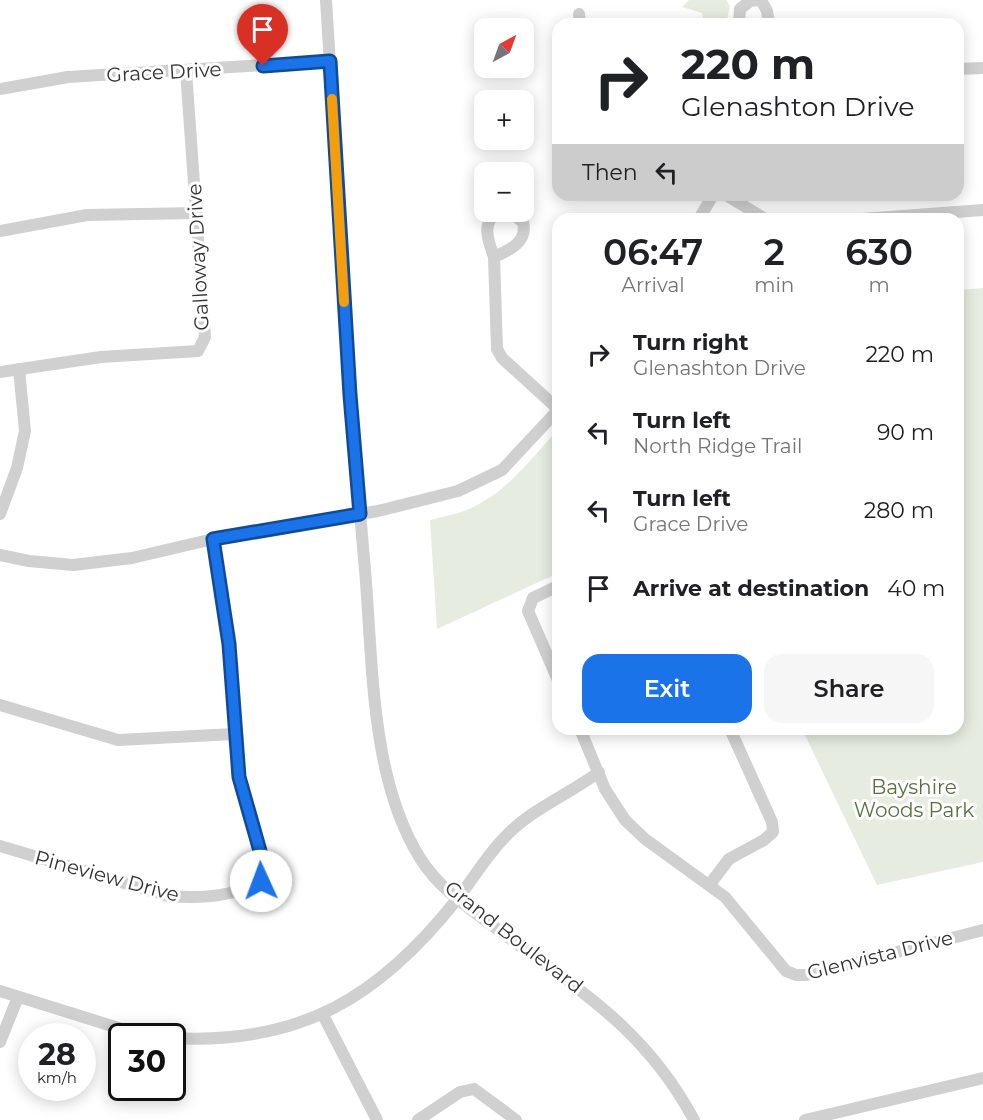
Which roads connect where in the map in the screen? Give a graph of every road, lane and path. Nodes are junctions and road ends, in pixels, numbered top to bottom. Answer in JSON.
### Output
{"nodes":[{"id":1,"x":326,"y":0,"type":"edge"},
{"id":2,"x":760,"y":0,"type":"edge"},
{"id":3,"x":739,"y":18,"type":"edge"},
{"id":4,"x":769,"y":18,"type":"edge"},
{"id":5,"x":330,"y":61,"type":"junction"},
{"id":6,"x":983,"y":68,"type":"edge"},
{"id":7,"x":964,"y":69,"type":"edge"},
{"id":8,"x":186,"y":71,"type":"junction"},
{"id":9,"x":0,"y":89,"type":"edge"},
{"id":10,"x":736,"y":201,"type":"edge"},
{"id":11,"x":983,"y":210,"type":"edge"},
{"id":12,"x":196,"y":213,"type":"junction"},
{"id":13,"x":755,"y":213,"type":"edge"},
{"id":14,"x":943,"y":213,"type":"edge"},
{"id":15,"x":489,"y":222,"type":"edge"},
{"id":16,"x":523,"y":222,"type":"edge"},
{"id":17,"x":0,"y":231,"type":"edge"},
{"id":18,"x":494,"y":257,"type":"junction"},
{"id":19,"x":19,"y":369,"type":"junction"},
{"id":20,"x":0,"y":372,"type":"edge"},
{"id":21,"x":552,"y":404,"type":"edge"},
{"id":22,"x":552,"y":416,"type":"edge"},
{"id":23,"x":0,"y":514,"type":"edge"},
{"id":24,"x":360,"y":514,"type":"junction"},
{"id":25,"x":213,"y":539,"type":"junction"},
{"id":26,"x":0,"y":555,"type":"edge"},
{"id":27,"x":552,"y":589,"type":"edge"},
{"id":28,"x":552,"y":666,"type":"edge"},
{"id":29,"x":0,"y":705,"type":"edge"},
{"id":30,"x":234,"y":734,"type":"junction"},
{"id":31,"x":583,"y":735,"type":"edge"},
{"id":32,"x":733,"y":735,"type":"edge"},
{"id":33,"x":599,"y":772,"type":"junction"},
{"id":34,"x":0,"y":846,"type":"edge"},
{"id":35,"x":710,"y":884,"type":"junction"},
{"id":36,"x":458,"y":899,"type":"junction"},
{"id":37,"x":983,"y":930,"type":"edge"},
{"id":38,"x":0,"y":991,"type":"edge"},
{"id":39,"x":18,"y":997,"type":"junction"},
{"id":40,"x":322,"y":1015,"type":"junction"},
{"id":41,"x":108,"y":1025,"type":"edge"},
{"id":42,"x":186,"y":1039,"type":"edge"},
{"id":43,"x":0,"y":1042,"type":"edge"},
{"id":44,"x":983,"y":1078,"type":"edge"},
{"id":45,"x":852,"y":1114,"type":"edge"},
{"id":46,"x":377,"y":1120,"type":"edge"},
{"id":47,"x":418,"y":1120,"type":"edge"},
{"id":48,"x":516,"y":1120,"type":"edge"},
{"id":49,"x":694,"y":1120,"type":"edge"},
{"id":50,"x":805,"y":1120,"type":"edge"}],
"edges":[{"from":1,"to":5,"type":"street","name":"Grand Boulevard"},
{"from":2,"to":3,"type":"street"},
{"from":2,"to":4,"type":"street"},
{"from":5,"to":8,"type":"street","name":"Grace Drive"},
{"from":5,"to":24,"type":"street","name":"Grand Boulevard"},
{"from":6,"to":7,"type":"street"},
{"from":8,"to":9,"type":"street","name":"Grace Drive"},
{"from":8,"to":12,"type":"street","name":"Galloway Drive"},
{"from":10,"to":13,"type":"street"},
{"from":11,"to":14,"type":"street"},
{"from":12,"to":17,"type":"street"},
{"from":12,"to":19,"type":"street","name":"Galloway Drive"},
{"from":15,"to":18,"type":"street"},
{"from":16,"to":18,"type":"street"},
{"from":18,"to":21,"type":"street"},
{"from":19,"to":20,"type":"street","name":"Galloway Drive"},
{"from":19,"to":23,"type":"street"},
{"from":22,"to":24,"type":"street"},
{"from":24,"to":25,"type":"street"},
{"from":24,"to":36,"type":"street","name":"Grand Boulevard"},
{"from":25,"to":26,"type":"street"},
{"from":25,"to":30,"type":"street","name":"Pineview Drive"},
{"from":27,"to":28,"type":"street"},
{"from":29,"to":30,"type":"street"},
{"from":30,"to":34,"type":"street","name":"Pineview Drive"},
{"from":31,"to":33,"type":"street","name":"Glenvista Drive"},
{"from":32,"to":35,"type":"street"},
{"from":33,"to":35,"type":"street","name":"Glenvista Drive"},
{"from":33,"to":36,"type":"street"},
{"from":35,"to":37,"type":"street","name":"Glenvista Drive"},
{"from":36,"to":40,"type":"street"},
{"from":36,"to":49,"type":"street","name":"Grand Boulevard"},
{"from":38,"to":39,"type":"street"},
{"from":39,"to":41,"type":"street"},
{"from":39,"to":43,"type":"street"},
{"from":40,"to":42,"type":"street"},
{"from":40,"to":46,"type":"street"},
{"from":44,"to":45,"type":"street"},
{"from":45,"to":50,"type":"street"},
{"from":47,"to":48,"type":"street"}]}
